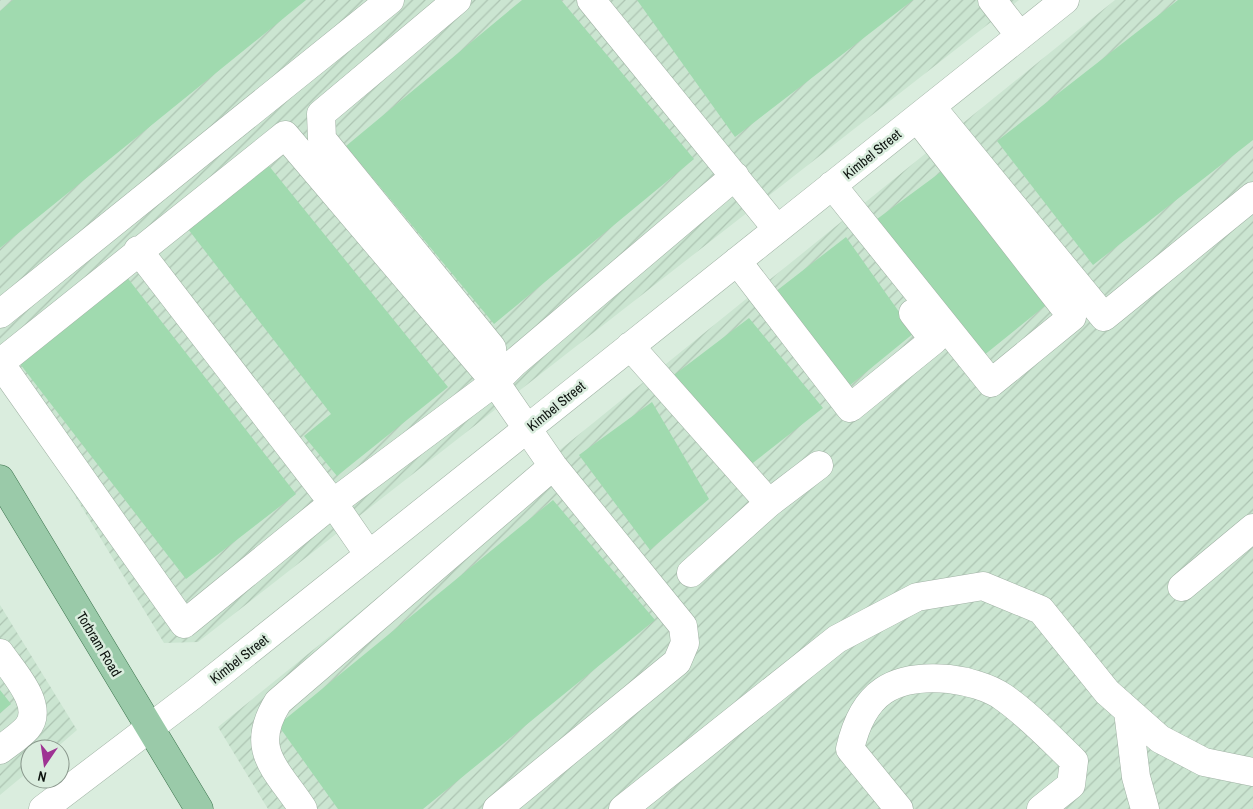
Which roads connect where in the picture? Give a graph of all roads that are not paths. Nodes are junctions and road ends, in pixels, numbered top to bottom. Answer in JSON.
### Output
{"nodes":[{"id":1,"x":390,"y":0,"type":"edge"},
{"id":2,"x":457,"y":0,"type":"edge"},
{"id":3,"x":992,"y":0,"type":"edge"},
{"id":4,"x":1065,"y":0,"type":"edge"},
{"id":5,"x":601,"y":7,"type":"edge"},
{"id":6,"x":1020,"y":36,"type":"junction"},
{"id":7,"x":924,"y":112,"type":"junction"},
{"id":8,"x":735,"y":176,"type":"junction"},
{"id":9,"x":826,"y":190,"type":"junction"},
{"id":10,"x":1253,"y":196,"type":"edge"},
{"id":11,"x":777,"y":229,"type":"junction"},
{"id":12,"x":138,"y":250,"type":"junction"},
{"id":13,"x":737,"y":261,"type":"junction"},
{"id":14,"x":0,"y":314,"type":"edge"},
{"id":15,"x":630,"y":346,"type":"junction"},
{"id":16,"x":0,"y":363,"type":"edge"},
{"id":17,"x":495,"y":382,"type":"junction"},
{"id":18,"x":528,"y":429,"type":"junction"},
{"id":19,"x":820,"y":465,"type":"dead end"},
{"id":20,"x":553,"y":466,"type":"junction"},
{"id":21,"x":0,"y":480,"type":"edge"},
{"id":22,"x":333,"y":503,"type":"junction"},
{"id":23,"x":769,"y":503,"type":"junction"},
{"id":24,"x":1253,"y":528,"type":"edge"},
{"id":25,"x":369,"y":555,"type":"junction"},
{"id":26,"x":691,"y":573,"type":"dead end"},
{"id":27,"x":1182,"y":587,"type":"dead end"},
{"id":28,"x":0,"y":653,"type":"edge"},
{"id":29,"x":1128,"y":711,"type":"junction"},
{"id":30,"x":150,"y":728,"type":"junction"},
{"id":31,"x":0,"y":750,"type":"edge"},
{"id":32,"x":1253,"y":772,"type":"edge"},
{"id":33,"x":43,"y":809,"type":"edge"},
{"id":34,"x":199,"y":809,"type":"edge"},
{"id":35,"x":303,"y":809,"type":"edge"},
{"id":36,"x":497,"y":809,"type":"edge"},
{"id":37,"x":623,"y":809,"type":"edge"},
{"id":38,"x":899,"y":809,"type":"edge"},
{"id":39,"x":1042,"y":809,"type":"edge"},
{"id":40,"x":1146,"y":809,"type":"edge"}],
"edges":[{"from":1,"to":14,"type":"street"},
{"from":2,"to":17,"type":"street"},
{"from":3,"to":6,"type":"street"},
{"from":4,"to":6,"type":"street","name":"Kimbel Street"},
{"from":5,"to":8,"type":"street"},
{"from":6,"to":7,"type":"street","name":"Kimbel Street"},
{"from":7,"to":9,"type":"street","name":"Kimbel Street"},
{"from":7,"to":9,"type":"street"},
{"from":7,"to":10,"type":"street"},
{"from":8,"to":11,"type":"street"},
{"from":8,"to":17,"type":"street"},
{"from":9,"to":11,"type":"street","name":"Kimbel Street"},
{"from":9,"to":13,"type":"street"},
{"from":11,"to":13,"type":"street","name":"Kimbel Street"},
{"from":12,"to":16,"type":"street"},
{"from":12,"to":17,"type":"street"},
{"from":12,"to":22,"type":"street"},
{"from":13,"to":15,"type":"street","name":"Kimbel Street"},
{"from":15,"to":18,"type":"street","name":"Kimbel Street"},
{"from":15,"to":23,"type":"street"},
{"from":16,"to":22,"type":"street"},
{"from":17,"to":18,"type":"street"},
{"from":17,"to":22,"type":"street"},
{"from":18,"to":20,"type":"street"},
{"from":18,"to":25,"type":"street","name":"Kimbel Street"},
{"from":19,"to":23,"type":"street"},
{"from":20,"to":35,"type":"street"},
{"from":20,"to":36,"type":"street"},
{"from":21,"to":30,"type":"main road","name":"Torbram Road"},
{"from":22,"to":25,"type":"street"},
{"from":23,"to":26,"type":"street"},
{"from":24,"to":27,"type":"street"},
{"from":25,"to":30,"type":"street","name":"Kimbel Street"},
{"from":28,"to":31,"type":"street"},
{"from":29,"to":32,"type":"street"},
{"from":29,"to":37,"type":"street"},
{"from":29,"to":40,"type":"street"},
{"from":30,"to":33,"type":"street","name":"Kimbel Street"},
{"from":30,"to":34,"type":"main road","name":"Torbram Road"},
{"from":38,"to":39,"type":"street"}]}
